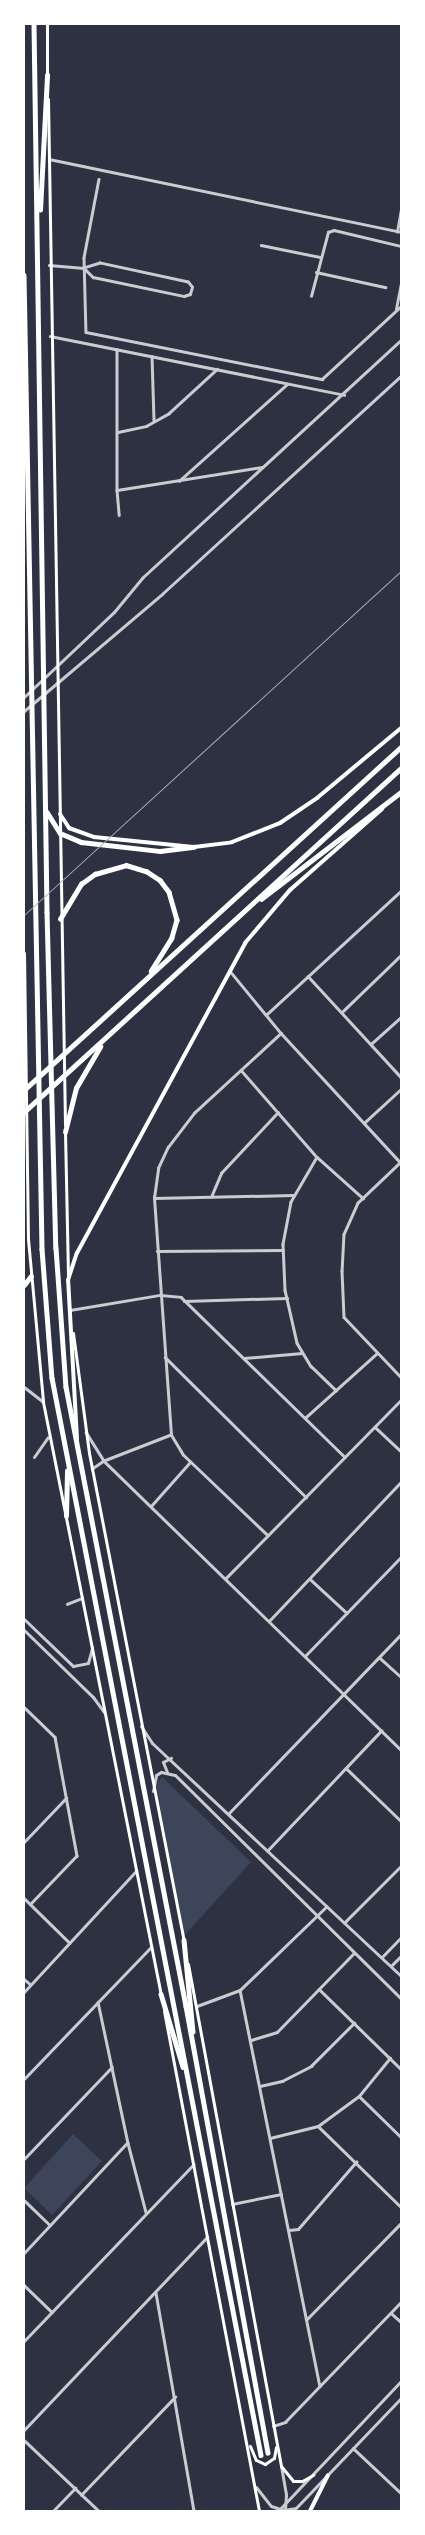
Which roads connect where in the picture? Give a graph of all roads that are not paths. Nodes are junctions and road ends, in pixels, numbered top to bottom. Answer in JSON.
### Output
{"nodes":[{"id":1,"x":34,"y":24,"type":"edge"},
{"id":2,"x":46,"y":24,"type":"edge"},
{"id":3,"x":47,"y":75,"type":"junction"},
{"id":4,"x":50,"y":159,"type":"junction"},
{"id":5,"x":99,"y":178,"type":"dead end"},
{"id":6,"x":401,"y":210,"type":"edge"},
{"id":7,"x":397,"y":232,"type":"junction"},
{"id":8,"x":401,"y":232,"type":"edge"},
{"id":9,"x":262,"y":245,"type":"dead end"},
{"id":10,"x":401,"y":246,"type":"edge"},
{"id":11,"x":38,"y":249,"type":"junction"},
{"id":12,"x":320,"y":257,"type":"junction"},
{"id":13,"x":49,"y":266,"type":"junction"},
{"id":14,"x":84,"y":268,"type":"junction"},
{"id":15,"x":316,"y":272,"type":"junction"},
{"id":16,"x":24,"y":275,"type":"edge"},
{"id":17,"x":401,"y":284,"type":"edge"},
{"id":18,"x":385,"y":286,"type":"dead end"},
{"id":19,"x":312,"y":296,"type":"dead end"},
{"id":20,"x":401,"y":306,"type":"edge"},
{"id":21,"x":396,"y":310,"type":"junction"},
{"id":22,"x":50,"y":336,"type":"junction"},
{"id":23,"x":401,"y":340,"type":"edge"},
{"id":24,"x":117,"y":350,"type":"junction"},
{"id":25,"x":152,"y":356,"type":"junction"},
{"id":26,"x":217,"y":370,"type":"junction"},
{"id":27,"x":401,"y":376,"type":"edge"},
{"id":28,"x":287,"y":384,"type":"junction"},
{"id":29,"x":344,"y":395,"type":"junction"},
{"id":30,"x":154,"y":421,"type":"junction"},
{"id":31,"x":118,"y":432,"type":"junction"},
{"id":32,"x":266,"y":466,"type":"junction"},
{"id":33,"x":179,"y":482,"type":"junction"},
{"id":34,"x":117,"y":490,"type":"junction"},
{"id":35,"x":119,"y":515,"type":"dead end"},
{"id":36,"x":58,"y":664,"type":"junction"},
{"id":37,"x":57,"y":682,"type":"junction"},
{"id":38,"x":24,"y":697,"type":"edge"},
{"id":39,"x":24,"y":711,"type":"edge"},
{"id":40,"x":401,"y":728,"type":"edge"},
{"id":41,"x":401,"y":747,"type":"edge"},
{"id":42,"x":401,"y":768,"type":"edge"},
{"id":43,"x":401,"y":792,"type":"edge"},
{"id":44,"x":46,"y":810,"type":"junction"},
{"id":45,"x":60,"y":814,"type":"junction"},
{"id":46,"x":194,"y":847,"type":"junction"},
{"id":47,"x":401,"y":891,"type":"edge"},
{"id":48,"x":238,"y":916,"type":"junction"},
{"id":49,"x":60,"y":919,"type":"junction"},
{"id":50,"x":24,"y":953,"type":"edge"},
{"id":51,"x":401,"y":955,"type":"edge"},
{"id":52,"x":229,"y":970,"type":"junction"},
{"id":53,"x":308,"y":976,"type":"junction"},
{"id":54,"x":146,"y":979,"type":"junction"},
{"id":55,"x":342,"y":1012,"type":"junction"},
{"id":56,"x":266,"y":1015,"type":"junction"},
{"id":57,"x":401,"y":1017,"type":"edge"},
{"id":58,"x":26,"y":1021,"type":"junction"},
{"id":59,"x":24,"y":1031,"type":"edge"},
{"id":60,"x":281,"y":1033,"type":"junction"},
{"id":61,"x":104,"y":1040,"type":"junction"},
{"id":62,"x":371,"y":1044,"type":"junction"},
{"id":63,"x":66,"y":1052,"type":"junction"},
{"id":64,"x":241,"y":1070,"type":"junction"},
{"id":65,"x":65,"y":1075,"type":"junction"},
{"id":66,"x":401,"y":1077,"type":"edge"},
{"id":67,"x":25,"y":1089,"type":"edge"},
{"id":68,"x":401,"y":1089,"type":"edge"},
{"id":69,"x":26,"y":1110,"type":"edge"},
{"id":70,"x":278,"y":1112,"type":"junction"},
{"id":71,"x":364,"y":1123,"type":"junction"},
{"id":72,"x":65,"y":1132,"type":"junction"},
{"id":73,"x":317,"y":1156,"type":"junction"},
{"id":74,"x":401,"y":1163,"type":"edge"},
{"id":75,"x":293,"y":1195,"type":"junction"},
{"id":76,"x":211,"y":1197,"type":"junction"},
{"id":77,"x":154,"y":1198,"type":"junction"},
{"id":78,"x":363,"y":1198,"type":"junction"},
{"id":79,"x":157,"y":1250,"type":"junction"},
{"id":80,"x":283,"y":1250,"type":"junction"},
{"id":81,"x":31,"y":1276,"type":"junction"},
{"id":82,"x":68,"y":1280,"type":"junction"},
{"id":83,"x":24,"y":1285,"type":"edge"},
{"id":84,"x":160,"y":1295,"type":"junction"},
{"id":85,"x":287,"y":1298,"type":"junction"},
{"id":86,"x":184,"y":1301,"type":"junction"},
{"id":87,"x":70,"y":1310,"type":"junction"},
{"id":88,"x":302,"y":1353,"type":"junction"},
{"id":89,"x":376,"y":1354,"type":"junction"},
{"id":90,"x":165,"y":1356,"type":"junction"},
{"id":91,"x":243,"y":1358,"type":"junction"},
{"id":92,"x":401,"y":1377,"type":"edge"},
{"id":93,"x":24,"y":1387,"type":"edge"},
{"id":94,"x":336,"y":1390,"type":"junction"},
{"id":95,"x":401,"y":1400,"type":"edge"},
{"id":96,"x":42,"y":1402,"type":"junction"},
{"id":97,"x":305,"y":1418,"type":"junction"},
{"id":98,"x":375,"y":1427,"type":"junction"},
{"id":99,"x":86,"y":1432,"type":"junction"},
{"id":100,"x":171,"y":1435,"type":"junction"},
{"id":101,"x":48,"y":1437,"type":"junction"},
{"id":102,"x":76,"y":1446,"type":"junction"},
{"id":103,"x":401,"y":1450,"type":"edge"},
{"id":104,"x":34,"y":1457,"type":"dead end"},
{"id":105,"x":345,"y":1457,"type":"junction"},
{"id":106,"x":104,"y":1461,"type":"junction"},
{"id":107,"x":190,"y":1462,"type":"junction"},
{"id":108,"x":68,"y":1468,"type":"junction"},
{"id":109,"x":92,"y":1469,"type":"junction"},
{"id":110,"x":401,"y":1482,"type":"edge"},
{"id":111,"x":306,"y":1497,"type":"junction"},
{"id":112,"x":151,"y":1506,"type":"junction"},
{"id":113,"x":66,"y":1516,"type":"junction"},
{"id":114,"x":268,"y":1536,"type":"junction"},
{"id":115,"x":400,"y":1560,"type":"edge"},
{"id":116,"x":226,"y":1578,"type":"junction"},
{"id":117,"x":310,"y":1579,"type":"junction"},
{"id":118,"x":82,"y":1598,"type":"junction"},
{"id":119,"x":67,"y":1604,"type":"dead end"},
{"id":120,"x":347,"y":1613,"type":"junction"},
{"id":121,"x":24,"y":1619,"type":"edge"},
{"id":122,"x":269,"y":1621,"type":"junction"},
{"id":123,"x":24,"y":1630,"type":"edge"},
{"id":124,"x":401,"y":1634,"type":"edge"},
{"id":125,"x":92,"y":1647,"type":"junction"},
{"id":126,"x":305,"y":1656,"type":"junction"},
{"id":127,"x":380,"y":1657,"type":"junction"},
{"id":128,"x":401,"y":1677,"type":"edge"},
{"id":129,"x":344,"y":1695,"type":"junction"},
{"id":130,"x":24,"y":1707,"type":"edge"},
{"id":131,"x":104,"y":1712,"type":"junction"},
{"id":132,"x":140,"y":1726,"type":"junction"},
{"id":133,"x":381,"y":1730,"type":"junction"},
{"id":134,"x":401,"y":1750,"type":"edge"},
{"id":135,"x":172,"y":1758,"type":"junction"},
{"id":136,"x":346,"y":1768,"type":"junction"},
{"id":137,"x":167,"y":1772,"type":"junction"},
{"id":138,"x":153,"y":1791,"type":"junction"},
{"id":139,"x":66,"y":1798,"type":"junction"},
{"id":140,"x":229,"y":1813,"type":"junction"},
{"id":141,"x":401,"y":1821,"type":"edge"},
{"id":142,"x":24,"y":1842,"type":"edge"},
{"id":143,"x":267,"y":1850,"type":"junction"},
{"id":144,"x":401,"y":1866,"type":"edge"},
{"id":145,"x":136,"y":1871,"type":"junction"},
{"id":146,"x":24,"y":1898,"type":"edge"},
{"id":147,"x":31,"y":1904,"type":"junction"},
{"id":148,"x":326,"y":1907,"type":"junction"},
{"id":149,"x":316,"y":1916,"type":"junction"},
{"id":150,"x":344,"y":1924,"type":"junction"},
{"id":151,"x":401,"y":1937,"type":"edge"},
{"id":152,"x":184,"y":1940,"type":"junction"},
{"id":153,"x":70,"y":1943,"type":"junction"},
{"id":154,"x":152,"y":1946,"type":"junction"},
{"id":155,"x":353,"y":1954,"type":"junction"},
{"id":156,"x":401,"y":1956,"type":"edge"},
{"id":157,"x":382,"y":1957,"type":"junction"},
{"id":158,"x":392,"y":1966,"type":"junction"},
{"id":159,"x":401,"y":1976,"type":"edge"},
{"id":160,"x":24,"y":1978,"type":"edge"},
{"id":161,"x":30,"y":1985,"type":"junction"},
{"id":162,"x":319,"y":1989,"type":"junction"},
{"id":163,"x":240,"y":1990,"type":"junction"},
{"id":164,"x":24,"y":1992,"type":"edge"},
{"id":165,"x":161,"y":1994,"type":"junction"},
{"id":166,"x":401,"y":1999,"type":"edge"},
{"id":167,"x":98,"y":2002,"type":"junction"},
{"id":168,"x":197,"y":2006,"type":"junction"},
{"id":169,"x":354,"y":2023,"type":"junction"},
{"id":170,"x":250,"y":2040,"type":"junction"},
{"id":171,"x":390,"y":2058,"type":"junction"},
{"id":172,"x":112,"y":2067,"type":"junction"},
{"id":173,"x":401,"y":2068,"type":"edge"},
{"id":174,"x":198,"y":2076,"type":"junction"},
{"id":175,"x":24,"y":2078,"type":"edge"},
{"id":176,"x":260,"y":2086,"type":"junction"},
{"id":177,"x":189,"y":2087,"type":"junction"},
{"id":178,"x":359,"y":2096,"type":"junction"},
{"id":179,"x":318,"y":2126,"type":"junction"},
{"id":180,"x":401,"y":2137,"type":"edge"},
{"id":181,"x":270,"y":2138,"type":"junction"},
{"id":182,"x":128,"y":2142,"type":"junction"},
{"id":183,"x":24,"y":2159,"type":"edge"},
{"id":184,"x":356,"y":2162,"type":"junction"},
{"id":185,"x":194,"y":2164,"type":"junction"},
{"id":186,"x":281,"y":2194,"type":"junction"},
{"id":187,"x":24,"y":2200,"type":"edge"},
{"id":188,"x":232,"y":2204,"type":"junction"},
{"id":189,"x":401,"y":2207,"type":"edge"},
{"id":190,"x":146,"y":2212,"type":"junction"},
{"id":191,"x":401,"y":2223,"type":"edge"},
{"id":192,"x":50,"y":2225,"type":"junction"},
{"id":193,"x":289,"y":2230,"type":"junction"},
{"id":194,"x":207,"y":2237,"type":"junction"},
{"id":195,"x":24,"y":2253,"type":"edge"},
{"id":196,"x":24,"y":2285,"type":"edge"},
{"id":197,"x":156,"y":2293,"type":"junction"},
{"id":198,"x":401,"y":2302,"type":"edge"},
{"id":199,"x":52,"y":2312,"type":"junction"},
{"id":200,"x":391,"y":2313,"type":"junction"},
{"id":201,"x":307,"y":2319,"type":"junction"},
{"id":202,"x":401,"y":2322,"type":"edge"},
{"id":203,"x":24,"y":2341,"type":"edge"},
{"id":204,"x":401,"y":2381,"type":"edge"},
{"id":205,"x":320,"y":2386,"type":"junction"},
{"id":206,"x":175,"y":2397,"type":"junction"},
{"id":207,"x":401,"y":2398,"type":"edge"},
{"id":208,"x":274,"y":2426,"type":"junction"},
{"id":209,"x":24,"y":2430,"type":"edge"},
{"id":210,"x":247,"y":2439,"type":"junction"},
{"id":211,"x":24,"y":2440,"type":"edge"},
{"id":212,"x":276,"y":2440,"type":"junction"},
{"id":213,"x":353,"y":2448,"type":"junction"},
{"id":214,"x":268,"y":2453,"type":"dead end"},
{"id":215,"x":261,"y":2454,"type":"dead end"},
{"id":216,"x":281,"y":2466,"type":"junction"},
{"id":217,"x":313,"y":2475,"type":"junction"},
{"id":218,"x":328,"y":2475,"type":"junction"},
{"id":219,"x":75,"y":2488,"type":"junction"},
{"id":220,"x":256,"y":2488,"type":"junction"},
{"id":221,"x":401,"y":2493,"type":"edge"},
{"id":222,"x":81,"y":2495,"type":"junction"},
{"id":223,"x":286,"y":2502,"type":"junction"},
{"id":224,"x":298,"y":2506,"type":"junction"},
{"id":225,"x":278,"y":2510,"type":"edge"},
{"id":226,"x":53,"y":2511,"type":"edge"},
{"id":227,"x":99,"y":2511,"type":"edge"},
{"id":228,"x":194,"y":2511,"type":"edge"},
{"id":229,"x":259,"y":2511,"type":"edge"},
{"id":230,"x":285,"y":2511,"type":"edge"},
{"id":231,"x":293,"y":2511,"type":"edge"},
{"id":232,"x":310,"y":2511,"type":"edge"}],
"edges":[{"from":1,"to":11,"type":"highway"},
{"from":2,"to":3,"type":"main road"},
{"from":3,"to":4,"type":"main road"},
{"from":3,"to":11,"type":"highway"},
{"from":4,"to":7,"type":"street"},
{"from":4,"to":13,"type":"main road"},
{"from":5,"to":14,"type":"street"},
{"from":6,"to":7,"type":"street"},
{"from":7,"to":8,"type":"street"},
{"from":9,"to":12,"type":"street"},
{"from":10,"to":12,"type":"street"},
{"from":11,"to":44,"type":"highway"},
{"from":12,"to":15,"type":"street"},
{"from":13,"to":14,"type":"street"},
{"from":13,"to":22,"type":"main road"},
{"from":14,"to":14,"type":"street"},
{"from":14,"to":21,"type":"street"},
{"from":15,"to":18,"type":"street"},
{"from":15,"to":19,"type":"street"},
{"from":16,"to":108,"type":"highway"},
{"from":17,"to":21,"type":"street"},
{"from":20,"to":21,"type":"street"},
{"from":22,"to":24,"type":"street"},
{"from":22,"to":36,"type":"main road"},
{"from":23,"to":29,"type":"street"},
{"from":24,"to":25,"type":"street"},
{"from":24,"to":31,"type":"street"},
{"from":25,"to":26,"type":"street"},
{"from":25,"to":30,"type":"street"},
{"from":26,"to":28,"type":"street"},
{"from":26,"to":30,"type":"street"},
{"from":27,"to":37,"type":"street"},
{"from":28,"to":29,"type":"street"},
{"from":28,"to":33,"type":"street"},
{"from":29,"to":32,"type":"street"},
{"from":30,"to":31,"type":"street"},
{"from":31,"to":34,"type":"street"},
{"from":32,"to":33,"type":"street"},
{"from":32,"to":36,"type":"street"},
{"from":33,"to":34,"type":"street"},
{"from":34,"to":35,"type":"street"},
{"from":36,"to":37,"type":"main road"},
{"from":36,"to":38,"type":"street"},
{"from":37,"to":39,"type":"street"},
{"from":37,"to":45,"type":"main road"},
{"from":40,"to":46,"type":"main road"},
{"from":41,"to":54,"type":"highway"},
{"from":42,"to":48,"type":"highway"},
{"from":43,"to":48,"type":"highway"},
{"from":43,"to":52,"type":"main road"},
{"from":44,"to":46,"type":"highway"},
{"from":44,"to":102,"type":"highway"},
{"from":45,"to":46,"type":"main road"},
{"from":45,"to":49,"type":"main road"},
{"from":47,"to":53,"type":"street"},
{"from":48,"to":61,"type":"highway"},
{"from":49,"to":54,"type":"highway"},
{"from":49,"to":63,"type":"main road"},
{"from":50,"to":58,"type":"main road"},
{"from":51,"to":55,"type":"street"},
{"from":52,"to":56,"type":"street"},
{"from":52,"to":82,"type":"main road"},
{"from":53,"to":55,"type":"street"},
{"from":53,"to":56,"type":"street"},
{"from":54,"to":63,"type":"highway"},
{"from":55,"to":62,"type":"street"},
{"from":56,"to":60,"type":"street"},
{"from":57,"to":62,"type":"street"},
{"from":58,"to":59,"type":"main road"},
{"from":58,"to":67,"type":"main road"},
{"from":60,"to":64,"type":"street"},
{"from":60,"to":71,"type":"street"},
{"from":61,"to":65,"type":"highway"},
{"from":61,"to":72,"type":"highway"},
{"from":62,"to":66,"type":"street"},
{"from":63,"to":65,"type":"main road"},
{"from":63,"to":67,"type":"highway"},
{"from":64,"to":70,"type":"street"},
{"from":64,"to":77,"type":"street"},
{"from":65,"to":69,"type":"highway"},
{"from":65,"to":72,"type":"main road"},
{"from":67,"to":69,"type":"main road"},
{"from":68,"to":71,"type":"street"},
{"from":69,"to":81,"type":"main road"},
{"from":70,"to":73,"type":"street"},
{"from":70,"to":76,"type":"street"},
{"from":71,"to":74,"type":"street"},
{"from":72,"to":82,"type":"main road"},
{"from":73,"to":75,"type":"street"},
{"from":73,"to":78,"type":"street"},
{"from":74,"to":78,"type":"street"},
{"from":75,"to":76,"type":"street"},
{"from":75,"to":80,"type":"street"},
{"from":76,"to":77,"type":"street"},
{"from":77,"to":79,"type":"street"},
{"from":78,"to":89,"type":"street"},
{"from":79,"to":80,"type":"street"},
{"from":79,"to":84,"type":"street"},
{"from":80,"to":85,"type":"street"},
{"from":81,"to":83,"type":"highway"},
{"from":81,"to":96,"type":"main road"},
{"from":82,"to":87,"type":"main road"},
{"from":84,"to":86,"type":"street"},
{"from":84,"to":87,"type":"street"},
{"from":84,"to":90,"type":"street"},
{"from":85,"to":86,"type":"street"},
{"from":85,"to":88,"type":"street"},
{"from":86,"to":91,"type":"street"},
{"from":87,"to":99,"type":"main road"},
{"from":87,"to":102,"type":"main road"},
{"from":88,"to":91,"type":"street"},
{"from":88,"to":94,"type":"street"},
{"from":89,"to":92,"type":"street"},
{"from":89,"to":94,"type":"street"},
{"from":90,"to":100,"type":"street"},
{"from":90,"to":111,"type":"street"},
{"from":91,"to":97,"type":"street"},
{"from":93,"to":96,"type":"street"},
{"from":94,"to":97,"type":"street"},
{"from":95,"to":98,"type":"street"},
{"from":96,"to":101,"type":"main road"},
{"from":97,"to":105,"type":"street"},
{"from":98,"to":103,"type":"street"},
{"from":98,"to":105,"type":"street"},
{"from":99,"to":106,"type":"street"},
{"from":99,"to":109,"type":"main road"},
{"from":100,"to":106,"type":"street"},
{"from":100,"to":107,"type":"street"},
{"from":101,"to":104,"type":"street"},
{"from":101,"to":113,"type":"main road"},
{"from":102,"to":174,"type":"highway"},
{"from":105,"to":111,"type":"street"},
{"from":106,"to":109,"type":"street"},
{"from":106,"to":112,"type":"street"},
{"from":107,"to":112,"type":"street"},
{"from":107,"to":114,"type":"street"},
{"from":108,"to":113,"type":"highway"},
{"from":108,"to":177,"type":"highway"},
{"from":109,"to":132,"type":"main road"},
{"from":110,"to":117,"type":"street"},
{"from":111,"to":114,"type":"street"},
{"from":112,"to":116,"type":"street"},
{"from":113,"to":118,"type":"main road"},
{"from":114,"to":116,"type":"street"},
{"from":115,"to":120,"type":"street"},
{"from":116,"to":122,"type":"street"},
{"from":117,"to":120,"type":"street"},
{"from":117,"to":122,"type":"street"},
{"from":118,"to":119,"type":"street"},
{"from":118,"to":125,"type":"main road"},
{"from":120,"to":126,"type":"street"},
{"from":121,"to":125,"type":"street"},
{"from":122,"to":126,"type":"street"},
{"from":123,"to":131,"type":"street"},
{"from":124,"to":127,"type":"street"},
{"from":125,"to":131,"type":"main road"},
{"from":126,"to":129,"type":"street"},
{"from":127,"to":128,"type":"street"},
{"from":127,"to":129,"type":"street"},
{"from":129,"to":133,"type":"street"},
{"from":129,"to":140,"type":"street"},
{"from":130,"to":139,"type":"street"},
{"from":131,"to":145,"type":"main road"},
{"from":132,"to":135,"type":"street"},
{"from":132,"to":138,"type":"main road"},
{"from":133,"to":134,"type":"street"},
{"from":133,"to":136,"type":"street"},
{"from":135,"to":137,"type":"street"},
{"from":135,"to":140,"type":"street"},
{"from":136,"to":141,"type":"street"},
{"from":136,"to":143,"type":"street"},
{"from":137,"to":138,"type":"street"},
{"from":137,"to":149,"type":"street"},
{"from":138,"to":152,"type":"main road"},
{"from":139,"to":142,"type":"street"},
{"from":139,"to":147,"type":"street"},
{"from":140,"to":143,"type":"street"},
{"from":143,"to":148,"type":"street"},
{"from":144,"to":150,"type":"street"},
{"from":145,"to":153,"type":"street"},
{"from":145,"to":154,"type":"main road"},
{"from":146,"to":147,"type":"street"},
{"from":147,"to":153,"type":"street"},
{"from":148,"to":149,"type":"street"},
{"from":148,"to":150,"type":"street"},
{"from":149,"to":155,"type":"street"},
{"from":149,"to":163,"type":"street"},
{"from":150,"to":157,"type":"street"},
{"from":151,"to":157,"type":"street"},
{"from":152,"to":168,"type":"main road"},
{"from":152,"to":174,"type":"highway"},
{"from":153,"to":161,"type":"street"},
{"from":154,"to":165,"type":"main road"},
{"from":154,"to":167,"type":"street"},
{"from":155,"to":162,"type":"street"},
{"from":155,"to":166,"type":"street"},
{"from":156,"to":158,"type":"street"},
{"from":157,"to":158,"type":"street"},
{"from":158,"to":159,"type":"street"},
{"from":160,"to":161,"type":"street"},
{"from":161,"to":164,"type":"street"},
{"from":162,"to":169,"type":"street"},
{"from":162,"to":170,"type":"street"},
{"from":163,"to":168,"type":"street"},
{"from":163,"to":170,"type":"street"},
{"from":165,"to":177,"type":"highway"},
{"from":165,"to":185,"type":"main road"},
{"from":167,"to":172,"type":"street"},
{"from":167,"to":175,"type":"street"},
{"from":168,"to":188,"type":"main road"},
{"from":169,"to":171,"type":"street"},
{"from":169,"to":176,"type":"street"},
{"from":170,"to":176,"type":"street"},
{"from":171,"to":173,"type":"street"},
{"from":171,"to":178,"type":"street"},
{"from":172,"to":182,"type":"street"},
{"from":172,"to":183,"type":"street"},
{"from":174,"to":214,"type":"highway"},
{"from":176,"to":181,"type":"street"},
{"from":177,"to":215,"type":"highway"},
{"from":178,"to":179,"type":"street"},
{"from":178,"to":180,"type":"street"},
{"from":179,"to":181,"type":"street"},
{"from":179,"to":184,"type":"street"},
{"from":181,"to":186,"type":"street"},
{"from":182,"to":190,"type":"street"},
{"from":182,"to":192,"type":"street"},
{"from":184,"to":189,"type":"street"},
{"from":184,"to":193,"type":"street"},
{"from":185,"to":190,"type":"street"},
{"from":185,"to":194,"type":"main road"},
{"from":186,"to":188,"type":"street"},
{"from":186,"to":193,"type":"street"},
{"from":187,"to":192,"type":"street"},
{"from":188,"to":208,"type":"main road"},
{"from":190,"to":199,"type":"street"},
{"from":191,"to":201,"type":"street"},
{"from":192,"to":195,"type":"street"},
{"from":193,"to":201,"type":"street"},
{"from":194,"to":197,"type":"street"},
{"from":194,"to":210,"type":"main road"},
{"from":196,"to":199,"type":"street"},
{"from":197,"to":206,"type":"street"},
{"from":197,"to":209,"type":"street"},
{"from":198,"to":200,"type":"street"},
{"from":199,"to":203,"type":"street"},
{"from":200,"to":202,"type":"street"},
{"from":200,"to":205,"type":"street"},
{"from":201,"to":205,"type":"street"},
{"from":204,"to":217,"type":"street"},
{"from":205,"to":208,"type":"street"},
{"from":206,"to":222,"type":"street"},
{"from":206,"to":228,"type":"street"},
{"from":207,"to":213,"type":"street"},
{"from":208,"to":212,"type":"main road"},
{"from":210,"to":212,"type":"main road"},
{"from":210,"to":220,"type":"main road"},
{"from":211,"to":219,"type":"street"},
{"from":212,"to":216,"type":"main road"},
{"from":213,"to":218,"type":"street"},
{"from":213,"to":221,"type":"street"},
{"from":216,"to":217,"type":"main road"},
{"from":216,"to":223,"type":"street"},
{"from":217,"to":223,"type":"street"},
{"from":218,"to":224,"type":"street"},
{"from":218,"to":232,"type":"main road"},
{"from":219,"to":222,"type":"street"},
{"from":219,"to":226,"type":"street"},
{"from":220,"to":225,"type":"street"},
{"from":220,"to":229,"type":"main road"},
{"from":222,"to":227,"type":"street"},
{"from":223,"to":225,"type":"street"},
{"from":223,"to":230,"type":"street"},
{"from":224,"to":230,"type":"street"},
{"from":224,"to":231,"type":"street"},
{"from":225,"to":230,"type":"street"}]}
